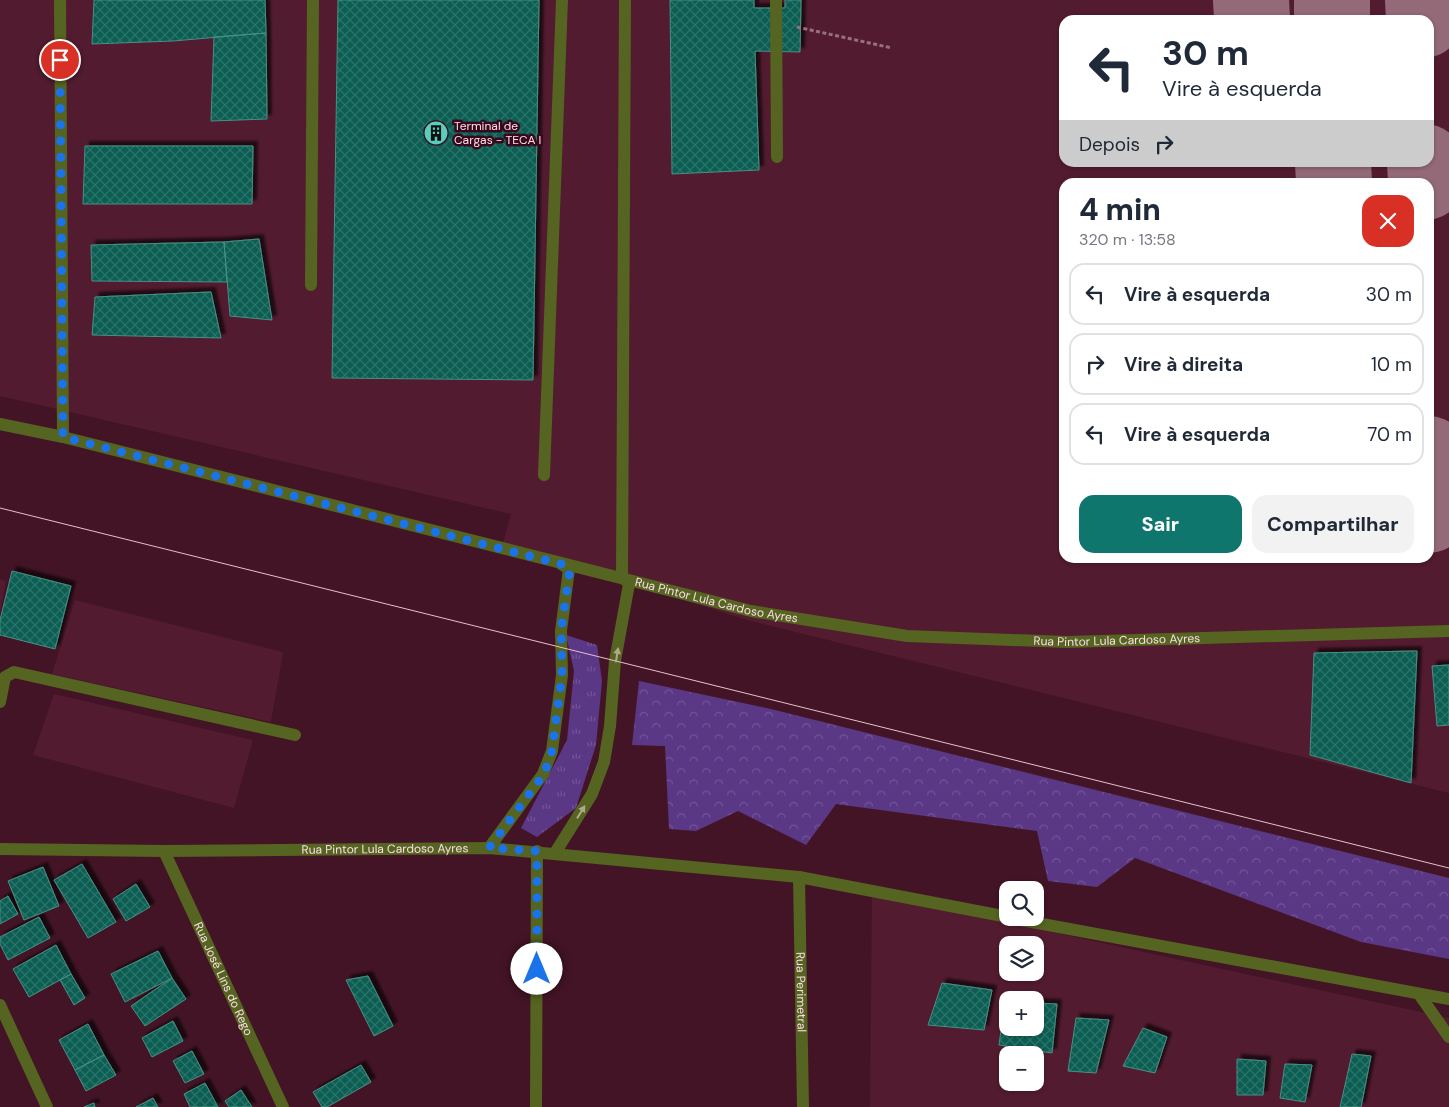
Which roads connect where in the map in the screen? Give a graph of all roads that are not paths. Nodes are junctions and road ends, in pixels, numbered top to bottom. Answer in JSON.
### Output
{"nodes":[{"id":1,"x":60,"y":0,"type":"edge"},
{"id":2,"x":313,"y":0,"type":"edge"},
{"id":3,"x":562,"y":0,"type":"edge"},
{"id":4,"x":625,"y":0,"type":"edge"},
{"id":5,"x":776,"y":0,"type":"edge"},
{"id":6,"x":777,"y":157,"type":"dead end"},
{"id":7,"x":311,"y":285,"type":"dead end"},
{"id":8,"x":0,"y":424,"type":"edge"},
{"id":9,"x":63,"y":437,"type":"junction"},
{"id":10,"x":544,"y":475,"type":"dead end"},
{"id":11,"x":561,"y":564,"type":"junction"},
{"id":12,"x":622,"y":576,"type":"junction"},
{"id":13,"x":1449,"y":631,"type":"edge"},
{"id":14,"x":0,"y":702,"type":"edge"},
{"id":15,"x":295,"y":735,"type":"dead end"},
{"id":16,"x":489,"y":848,"type":"junction"},
{"id":17,"x":0,"y":849,"type":"edge"},
{"id":18,"x":164,"y":851,"type":"junction"},
{"id":19,"x":537,"y":851,"type":"junction"},
{"id":20,"x":555,"y":853,"type":"junction"},
{"id":21,"x":799,"y":877,"type":"junction"},
{"id":22,"x":999,"y":915,"type":"edge"},
{"id":23,"x":1044,"y":924,"type":"edge"},
{"id":24,"x":1419,"y":994,"type":"junction"},
{"id":25,"x":1449,"y":999,"type":"edge"},
{"id":26,"x":0,"y":1005,"type":"edge"},
{"id":27,"x":1449,"y":1038,"type":"edge"},
{"id":28,"x":47,"y":1107,"type":"edge"},
{"id":29,"x":283,"y":1107,"type":"edge"},
{"id":30,"x":536,"y":1107,"type":"edge"},
{"id":31,"x":803,"y":1107,"type":"edge"}],
"edges":[{"from":1,"to":9,"type":"street"},
{"from":2,"to":7,"type":"street"},
{"from":3,"to":10,"type":"street"},
{"from":4,"to":12,"type":"street"},
{"from":5,"to":6,"type":"street"},
{"from":8,"to":9,"type":"street","name":"Rua Pintor Lula Cardoso Ayres"},
{"from":9,"to":11,"type":"street","name":"Rua Pintor Lula Cardoso Ayres"},
{"from":11,"to":12,"type":"street","name":"Rua Pintor Lula Cardoso Ayres"},
{"from":11,"to":16,"type":"street"},
{"from":12,"to":13,"type":"street","name":"Rua Pintor Lula Cardoso Ayres"},
{"from":20,"to":12,"type":"street","one_way":true},
{"from":14,"to":15,"type":"street"},
{"from":16,"to":18,"type":"street","name":"Rua Pintor Lula Cardoso Ayres"},
{"from":16,"to":19,"type":"street","name":"Rua Pintor Lula Cardoso Ayres"},
{"from":17,"to":18,"type":"street","name":"Rua Pintor Lula Cardoso Ayres"},
{"from":18,"to":29,"type":"street","name":"Rua José Lins do Rego"},
{"from":19,"to":20,"type":"street","name":"Rua Pintor Lula Cardoso Ayres"},
{"from":19,"to":30,"type":"street"},
{"from":20,"to":21,"type":"street","name":"Rua Pintor Lula Cardoso Ayres"},
{"from":21,"to":22,"type":"street","name":"Rua Pintor Lula Cardoso Ayres"},
{"from":21,"to":31,"type":"street","name":"Rua Perimetral"},
{"from":23,"to":24,"type":"street","name":"Rua Pintor Lula Cardoso Ayres"},
{"from":24,"to":25,"type":"street","name":"Rua Pintor Lula Cardoso Ayres"},
{"from":24,"to":27,"type":"street"},
{"from":26,"to":28,"type":"street"}]}
